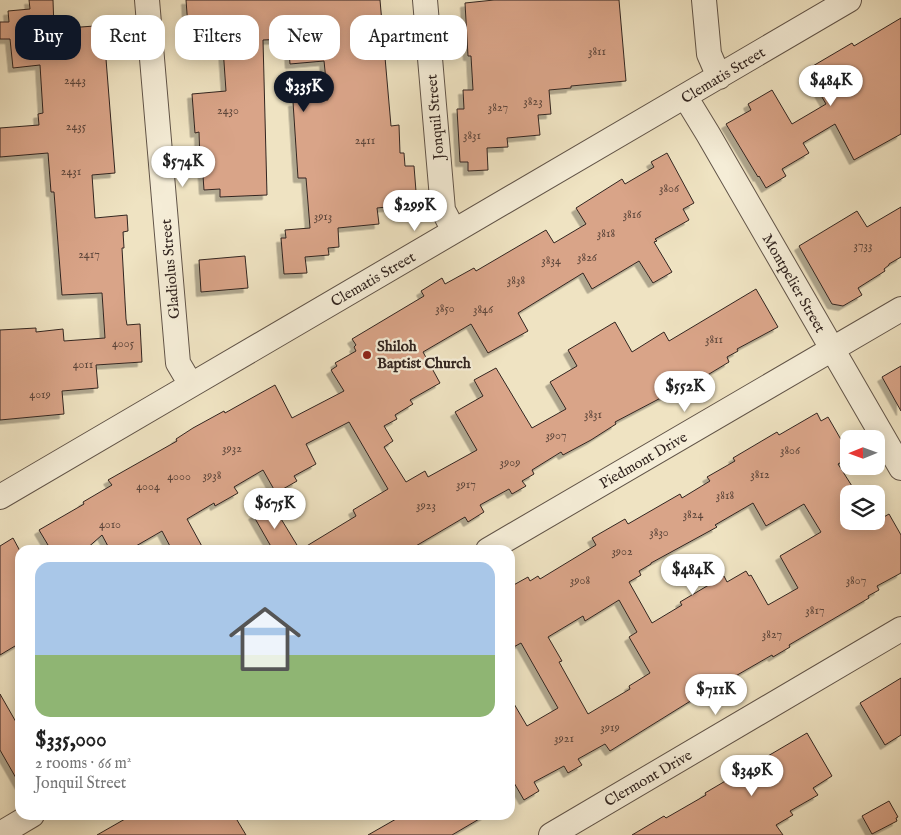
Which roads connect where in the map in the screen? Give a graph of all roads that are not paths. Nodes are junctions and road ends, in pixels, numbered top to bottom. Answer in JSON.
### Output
{"nodes":[{"id":1,"x":147,"y":0,"type":"edge"},
{"id":2,"x":425,"y":0,"type":"edge"},
{"id":3,"x":704,"y":0,"type":"edge"},
{"id":4,"x":849,"y":0,"type":"edge"},
{"id":5,"x":719,"y":77,"type":"junction"},
{"id":6,"x":686,"y":98,"type":"junction"},
{"id":7,"x":454,"y":231,"type":"junction"},
{"id":8,"x":901,"y":309,"type":"edge"},
{"id":9,"x":833,"y":350,"type":"junction"},
{"id":10,"x":191,"y":385,"type":"junction"},
{"id":11,"x":901,"y":468,"type":"edge"},
{"id":12,"x":0,"y":497,"type":"edge"},
{"id":13,"x":497,"y":545,"type":"edge"},
{"id":14,"x":901,"y":630,"type":"edge"},
{"id":15,"x":24,"y":820,"type":"edge"},
{"id":16,"x":0,"y":834,"type":"edge"},
{"id":17,"x":551,"y":835,"type":"edge"}],
"edges":[{"from":1,"to":10,"type":"street","name":"Gladiolus Street"},
{"from":2,"to":7,"type":"street","name":"Jonquil Street"},
{"from":3,"to":5,"type":"street"},
{"from":4,"to":5,"type":"street","name":"Clematis Street"},
{"from":5,"to":6,"type":"street","name":"Clematis Street"},
{"from":6,"to":7,"type":"street","name":"Clematis Street"},
{"from":6,"to":9,"type":"street","name":"Montpelier Street"},
{"from":7,"to":10,"type":"street","name":"Clematis Street"},
{"from":8,"to":9,"type":"street","name":"Piedmont Drive"},
{"from":9,"to":11,"type":"street","name":"Montpelier Street"},
{"from":9,"to":13,"type":"street","name":"Piedmont Drive"},
{"from":10,"to":12,"type":"street","name":"Clematis Street"},
{"from":14,"to":17,"type":"street","name":"Clermont Drive"},
{"from":15,"to":16,"type":"street"}]}
